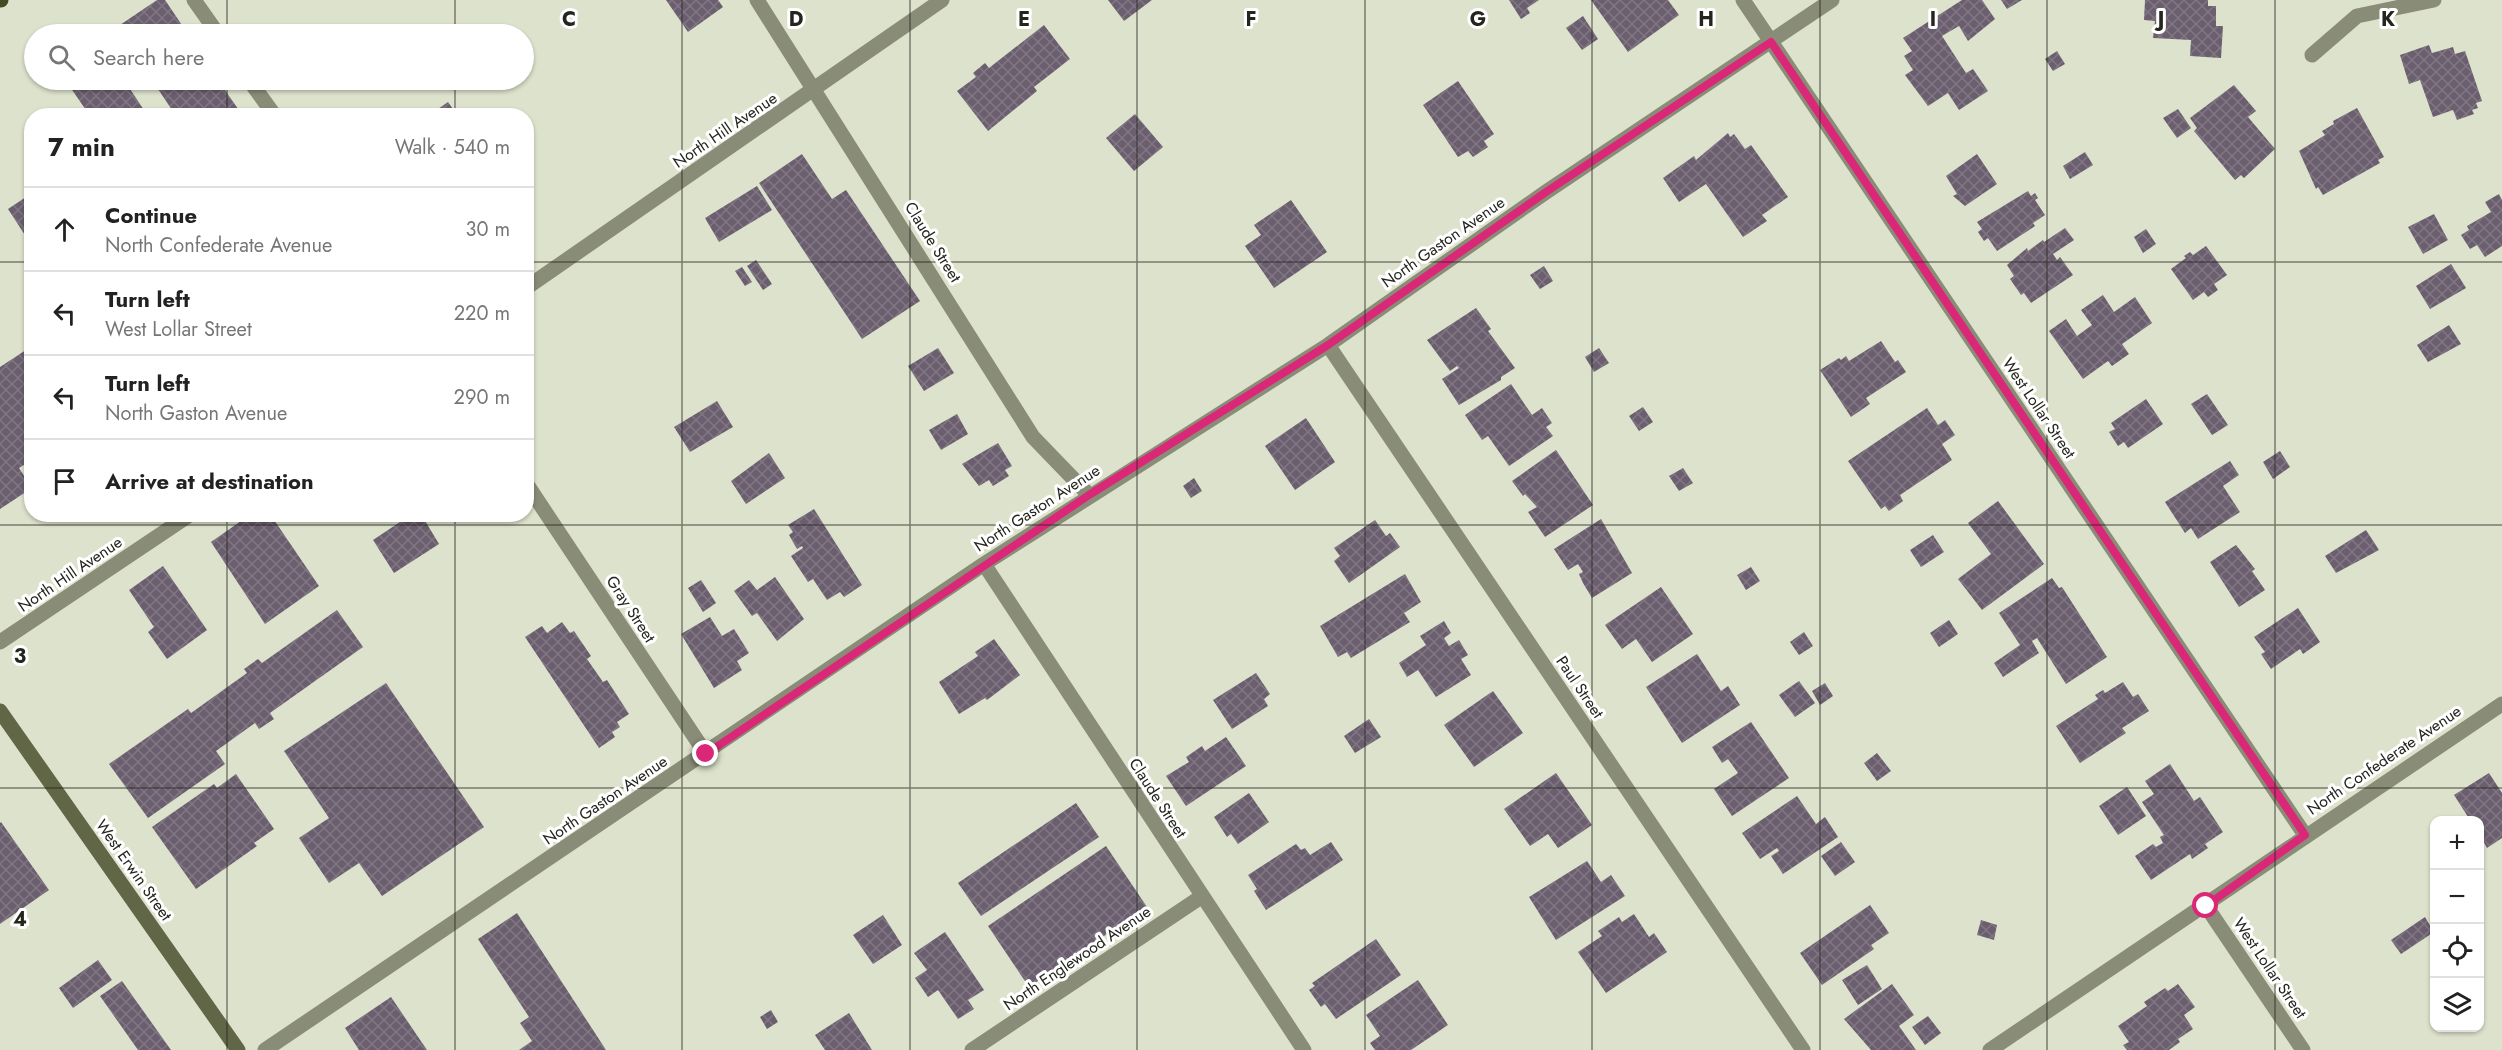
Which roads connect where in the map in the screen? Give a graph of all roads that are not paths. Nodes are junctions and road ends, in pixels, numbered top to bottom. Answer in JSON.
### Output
{"nodes":[{"id":1,"x":194,"y":0,"type":"edge"},
{"id":2,"x":757,"y":0,"type":"edge"},
{"id":3,"x":942,"y":0,"type":"edge"},
{"id":4,"x":1743,"y":0,"type":"edge"},
{"id":5,"x":1832,"y":0,"type":"edge"},
{"id":6,"x":2434,"y":0,"type":"edge"},
{"id":7,"x":211,"y":24,"type":"edge"},
{"id":8,"x":1771,"y":42,"type":"junction"},
{"id":9,"x":2312,"y":55,"type":"dead end"},
{"id":10,"x":256,"y":90,"type":"edge"},
{"id":11,"x":816,"y":90,"type":"junction"},
{"id":12,"x":269,"y":108,"type":"edge"},
{"id":13,"x":534,"y":283,"type":"edge"},
{"id":14,"x":1328,"y":345,"type":"junction"},
{"id":15,"x":534,"y":495,"type":"edge"},
{"id":16,"x":1089,"y":495,"type":"junction"},
{"id":17,"x":179,"y":522,"type":"edge"},
{"id":18,"x":984,"y":564,"type":"junction"},
{"id":19,"x":0,"y":642,"type":"edge"},
{"id":20,"x":2501,"y":707,"type":"edge"},
{"id":21,"x":0,"y":711,"type":"edge"},
{"id":22,"x":706,"y":754,"type":"junction"},
{"id":23,"x":2305,"y":835,"type":"junction"},
{"id":24,"x":1201,"y":897,"type":"junction"},
{"id":25,"x":2206,"y":906,"type":"junction"},
{"id":26,"x":238,"y":1050,"type":"edge"},
{"id":27,"x":265,"y":1050,"type":"edge"},
{"id":28,"x":972,"y":1050,"type":"edge"},
{"id":29,"x":1304,"y":1050,"type":"edge"},
{"id":30,"x":1803,"y":1050,"type":"edge"},
{"id":31,"x":1990,"y":1050,"type":"edge"},
{"id":32,"x":2303,"y":1050,"type":"edge"}],
"edges":[{"from":1,"to":7,"type":"street"},
{"from":2,"to":11,"type":"street","name":"Claude Street"},
{"from":3,"to":11,"type":"street","name":"North Hill Avenue"},
{"from":4,"to":8,"type":"street","name":"West Lollar Street"},
{"from":5,"to":8,"type":"street","name":"North Gaston Avenue"},
{"from":6,"to":9,"type":"street"},
{"from":8,"to":14,"type":"street","name":"North Gaston Avenue"},
{"from":8,"to":23,"type":"street","name":"West Lollar Street"},
{"from":10,"to":12,"type":"street"},
{"from":11,"to":13,"type":"street","name":"North Hill Avenue"},
{"from":11,"to":16,"type":"street","name":"Claude Street"},
{"from":14,"to":16,"type":"street","name":"North Gaston Avenue"},
{"from":14,"to":30,"type":"street","name":"Paul Street"},
{"from":15,"to":22,"type":"street","name":"Gray Street"},
{"from":16,"to":18,"type":"street","name":"North Gaston Avenue"},
{"from":17,"to":19,"type":"street","name":"North Hill Avenue"},
{"from":18,"to":22,"type":"street","name":"North Gaston Avenue"},
{"from":18,"to":24,"type":"street","name":"Claude Street"},
{"from":20,"to":23,"type":"street","name":"North Confederate Avenue"},
{"from":21,"to":26,"type":"main road","name":"West Erwin Street"},
{"from":22,"to":27,"type":"street","name":"North Gaston Avenue"},
{"from":23,"to":25,"type":"street","name":"North Confederate Avenue"},
{"from":24,"to":28,"type":"street","name":"North Englewood Avenue"},
{"from":24,"to":29,"type":"street","name":"Claude Street"},
{"from":25,"to":31,"type":"street","name":"North Confederate Avenue"},
{"from":25,"to":32,"type":"street","name":"West Lollar Street"}]}
